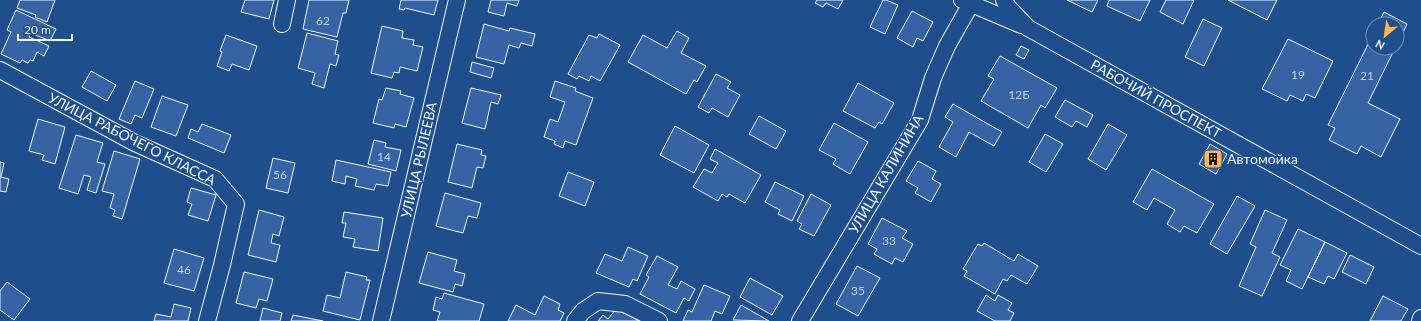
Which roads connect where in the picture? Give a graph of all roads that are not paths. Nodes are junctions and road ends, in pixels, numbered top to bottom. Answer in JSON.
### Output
{"nodes":[{"id":1,"x":287,"y":0,"type":"edge"},
{"id":2,"x":457,"y":0,"type":"edge"},
{"id":3,"x":1004,"y":0,"type":"edge"},
{"id":4,"x":968,"y":1,"type":"edge"},
{"id":5,"x":282,"y":24,"type":"dead end"},
{"id":6,"x":1028,"y":28,"type":"junction"},
{"id":7,"x":0,"y":70,"type":"edge"},
{"id":8,"x":1421,"y":246,"type":"edge"},
{"id":9,"x":1421,"y":318,"type":"edge"},
{"id":10,"x":207,"y":321,"type":"edge"},
{"id":11,"x":381,"y":321,"type":"edge"},
{"id":12,"x":575,"y":321,"type":"edge"},
{"id":13,"x":658,"y":321,"type":"edge"},
{"id":14,"x":800,"y":321,"type":"edge"},
{"id":15,"x":1420,"y":321,"type":"edge"}],
"edges":[{"from":1,"to":5,"type":"street"},
{"from":2,"to":11,"type":"street","name":"УЛИЦА РЫЛЕЕВА"},
{"from":3,"to":6,"type":"street","name":"РАБОЧИЙ ПРОСПЕКТ"},
{"from":4,"to":6,"type":"street"},
{"from":4,"to":14,"type":"street","name":"УЛИЦА КАЛИНИНА"},
{"from":6,"to":8,"type":"street","name":"РАБОЧИЙ ПРОСПЕКТ"},
{"from":7,"to":10,"type":"street","name":"УЛИЦА РАБОЧЕГО КЛАССА"},
{"from":9,"to":15,"type":"street"},
{"from":12,"to":13,"type":"street"}]}
